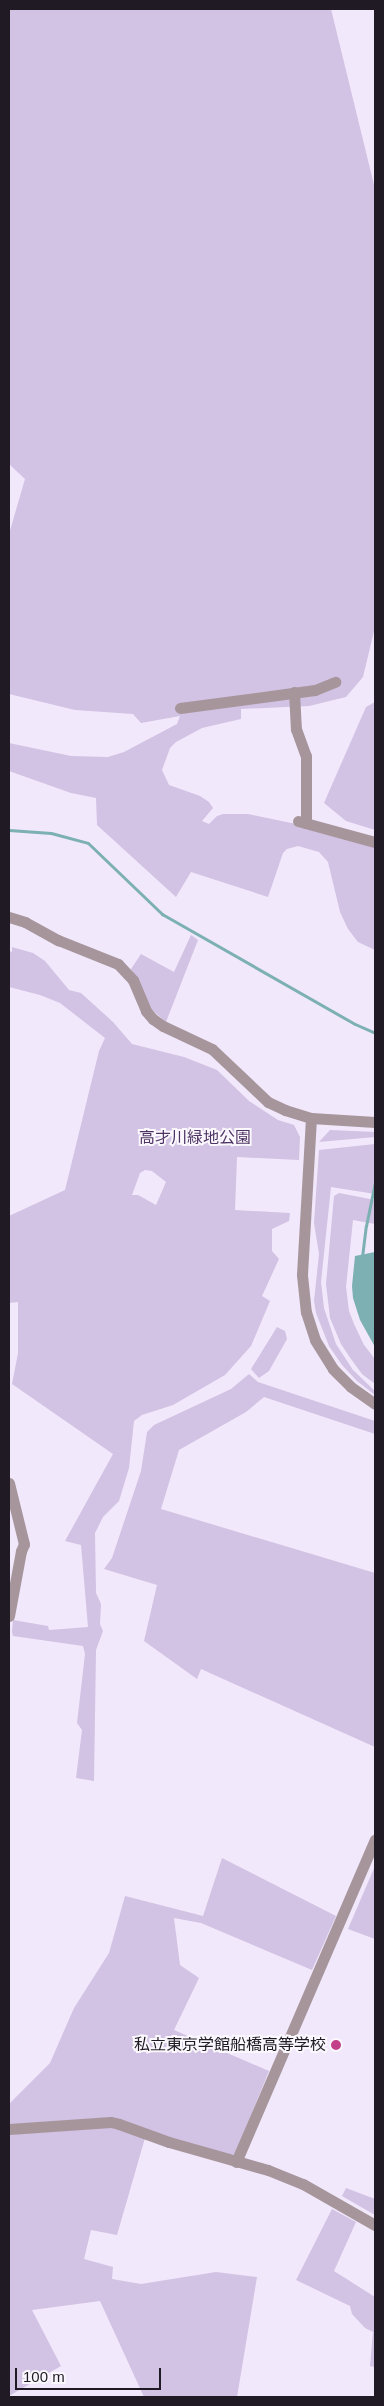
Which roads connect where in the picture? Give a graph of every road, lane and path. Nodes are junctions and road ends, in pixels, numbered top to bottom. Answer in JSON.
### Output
{"nodes":[{"id":1,"x":335,"y":682,"type":"dead end"},
{"id":2,"x":294,"y":692,"type":"junction"},
{"id":3,"x":180,"y":708,"type":"dead end"},
{"id":4,"x":375,"y":842,"type":"edge"},
{"id":5,"x":9,"y":917,"type":"edge"},
{"id":6,"x":311,"y":1118,"type":"junction"},
{"id":7,"x":375,"y":1122,"type":"edge"},
{"id":8,"x":375,"y":1404,"type":"edge"},
{"id":9,"x":9,"y":1483,"type":"edge"},
{"id":10,"x":9,"y":1616,"type":"edge"},
{"id":11,"x":375,"y":1840,"type":"edge"},
{"id":12,"x":9,"y":2129,"type":"edge"},
{"id":13,"x":236,"y":2162,"type":"junction"},
{"id":14,"x":375,"y":2225,"type":"edge"}],
"edges":[{"from":1,"to":2,"type":"street"},
{"from":2,"to":3,"type":"street"},
{"from":2,"to":4,"type":"street"},
{"from":5,"to":6,"type":"street"},
{"from":6,"to":7,"type":"street"},
{"from":6,"to":8,"type":"street"},
{"from":9,"to":10,"type":"street"},
{"from":11,"to":13,"type":"street"},
{"from":12,"to":13,"type":"street"},
{"from":13,"to":14,"type":"street"}]}
